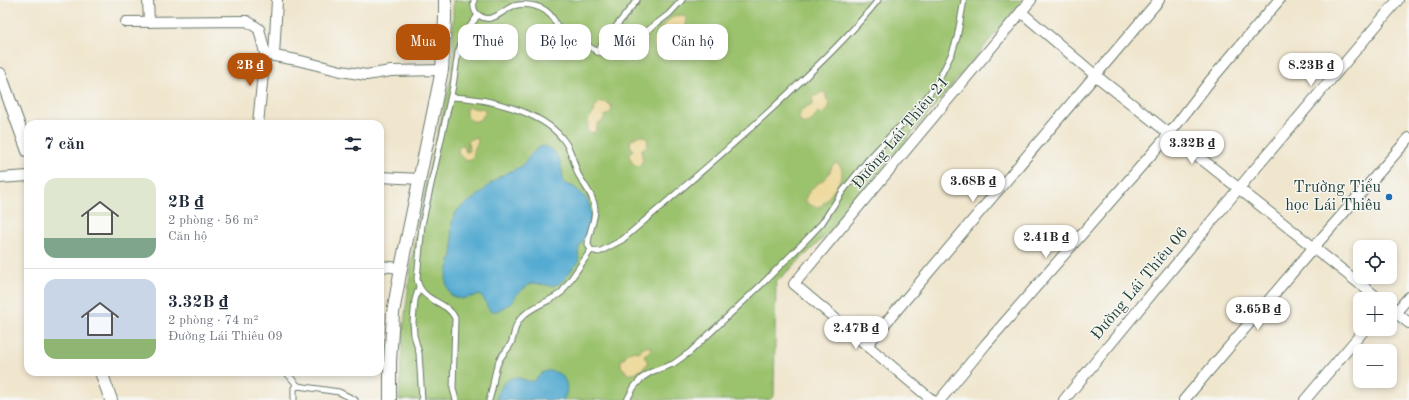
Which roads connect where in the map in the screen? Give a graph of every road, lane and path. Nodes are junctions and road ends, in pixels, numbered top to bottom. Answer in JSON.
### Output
{"nodes":[{"id":1,"x":148,"y":0,"type":"edge"},
{"id":2,"x":277,"y":0,"type":"edge"},
{"id":3,"x":444,"y":0,"type":"edge"},
{"id":4,"x":474,"y":0,"type":"edge"},
{"id":5,"x":637,"y":0,"type":"edge"},
{"id":6,"x":682,"y":0,"type":"edge"},
{"id":7,"x":878,"y":0,"type":"edge"},
{"id":8,"x":964,"y":0,"type":"edge"},
{"id":9,"x":1031,"y":0,"type":"edge"},
{"id":10,"x":1158,"y":0,"type":"edge"},
{"id":11,"x":1279,"y":0,"type":"edge"},
{"id":12,"x":1398,"y":0,"type":"edge"},
{"id":13,"x":1021,"y":12,"type":"junction"},
{"id":14,"x":478,"y":15,"type":"junction"},
{"id":15,"x":126,"y":22,"type":"dead end"},
{"id":16,"x":149,"y":22,"type":"junction"},
{"id":17,"x":597,"y":52,"type":"junction"},
{"id":18,"x":270,"y":55,"type":"junction"},
{"id":19,"x":442,"y":70,"type":"junction"},
{"id":20,"x":0,"y":74,"type":"edge"},
{"id":21,"x":1095,"y":75,"type":"junction"},
{"id":22,"x":451,"y":97,"type":"junction"},
{"id":23,"x":259,"y":120,"type":"edge"},
{"id":24,"x":1170,"y":133,"type":"junction"},
{"id":25,"x":1409,"y":138,"type":"edge"},
{"id":26,"x":24,"y":140,"type":"edge"},
{"id":27,"x":24,"y":176,"type":"edge"},
{"id":28,"x":384,"y":177,"type":"edge"},
{"id":29,"x":0,"y":178,"type":"edge"},
{"id":30,"x":420,"y":179,"type":"junction"},
{"id":31,"x":1240,"y":188,"type":"junction"},
{"id":32,"x":1314,"y":247,"type":"junction"},
{"id":33,"x":591,"y":250,"type":"junction"},
{"id":34,"x":384,"y":266,"type":"edge"},
{"id":35,"x":401,"y":268,"type":"junction"},
{"id":36,"x":419,"y":287,"type":"junction"},
{"id":37,"x":1370,"y":292,"type":"edge"},
{"id":38,"x":1409,"y":297,"type":"edge"},
{"id":39,"x":1397,"y":307,"type":"edge"},
{"id":40,"x":1397,"y":313,"type":"edge"},
{"id":41,"x":1409,"y":323,"type":"edge"},
{"id":42,"x":1359,"y":336,"type":"edge"},
{"id":43,"x":867,"y":345,"type":"junction"},
{"id":44,"x":102,"y":376,"type":"edge"},
{"id":45,"x":289,"y":376,"type":"edge"},
{"id":46,"x":298,"y":386,"type":"junction"},
{"id":47,"x":111,"y":400,"type":"edge"},
{"id":48,"x":294,"y":400,"type":"edge"},
{"id":49,"x":355,"y":400,"type":"edge"},
{"id":50,"x":390,"y":400,"type":"edge"},
{"id":51,"x":422,"y":400,"type":"edge"},
{"id":52,"x":456,"y":400,"type":"edge"},
{"id":53,"x":489,"y":400,"type":"edge"},
{"id":54,"x":627,"y":400,"type":"edge"},
{"id":55,"x":932,"y":400,"type":"edge"},
{"id":56,"x":940,"y":400,"type":"edge"},
{"id":57,"x":1064,"y":400,"type":"edge"},
{"id":58,"x":1184,"y":400,"type":"edge"},
{"id":59,"x":1305,"y":400,"type":"edge"}],
"edges":[{"from":1,"to":16,"type":"street"},
{"from":2,"to":18,"type":"street"},
{"from":3,"to":19,"type":"street"},
{"from":4,"to":14,"type":"lane"},
{"from":5,"to":17,"type":"lane"},
{"from":6,"to":17,"type":"lane"},
{"from":7,"to":33,"type":"lane"},
{"from":8,"to":54,"type":"lane"},
{"from":9,"to":13,"type":"street","name":"Đường Lái Thiêu 21"},
{"from":10,"to":21,"type":"street"},
{"from":11,"to":24,"type":"street"},
{"from":12,"to":31,"type":"street","name":"Đường Lái Thiêu 06"},
{"from":13,"to":21,"type":"street"},
{"from":13,"to":43,"type":"street","name":"Đường Lái Thiêu 21"},
{"from":14,"to":17,"type":"lane"},
{"from":14,"to":22,"type":"lane"},
{"from":15,"to":16,"type":"street"},
{"from":16,"to":18,"type":"street"},
{"from":18,"to":19,"type":"street"},
{"from":18,"to":23,"type":"street"},
{"from":19,"to":30,"type":"street"},
{"from":20,"to":26,"type":"street"},
{"from":21,"to":24,"type":"street"},
{"from":21,"to":43,"type":"street"},
{"from":22,"to":33,"type":"lane"},
{"from":22,"to":36,"type":"lane"},
{"from":24,"to":31,"type":"street"},
{"from":24,"to":56,"type":"street"},
{"from":25,"to":32,"type":"street"},
{"from":27,"to":29,"type":"street"},
{"from":28,"to":30,"type":"street"},
{"from":30,"to":35,"type":"street"},
{"from":31,"to":32,"type":"street"},
{"from":31,"to":57,"type":"street","name":"Đường Lái Thiêu 06"},
{"from":32,"to":37,"type":"street"},
{"from":32,"to":58,"type":"street"},
{"from":33,"to":53,"type":"lane"},
{"from":34,"to":35,"type":"street"},
{"from":35,"to":50,"type":"street"},
{"from":36,"to":51,"type":"lane"},
{"from":36,"to":52,"type":"lane"},
{"from":38,"to":39,"type":"street"},
{"from":40,"to":41,"type":"street"},
{"from":42,"to":59,"type":"street"},
{"from":43,"to":55,"type":"street"},
{"from":44,"to":47,"type":"street"},
{"from":45,"to":46,"type":"lane"},
{"from":46,"to":48,"type":"lane"},
{"from":46,"to":49,"type":"lane"}]}
